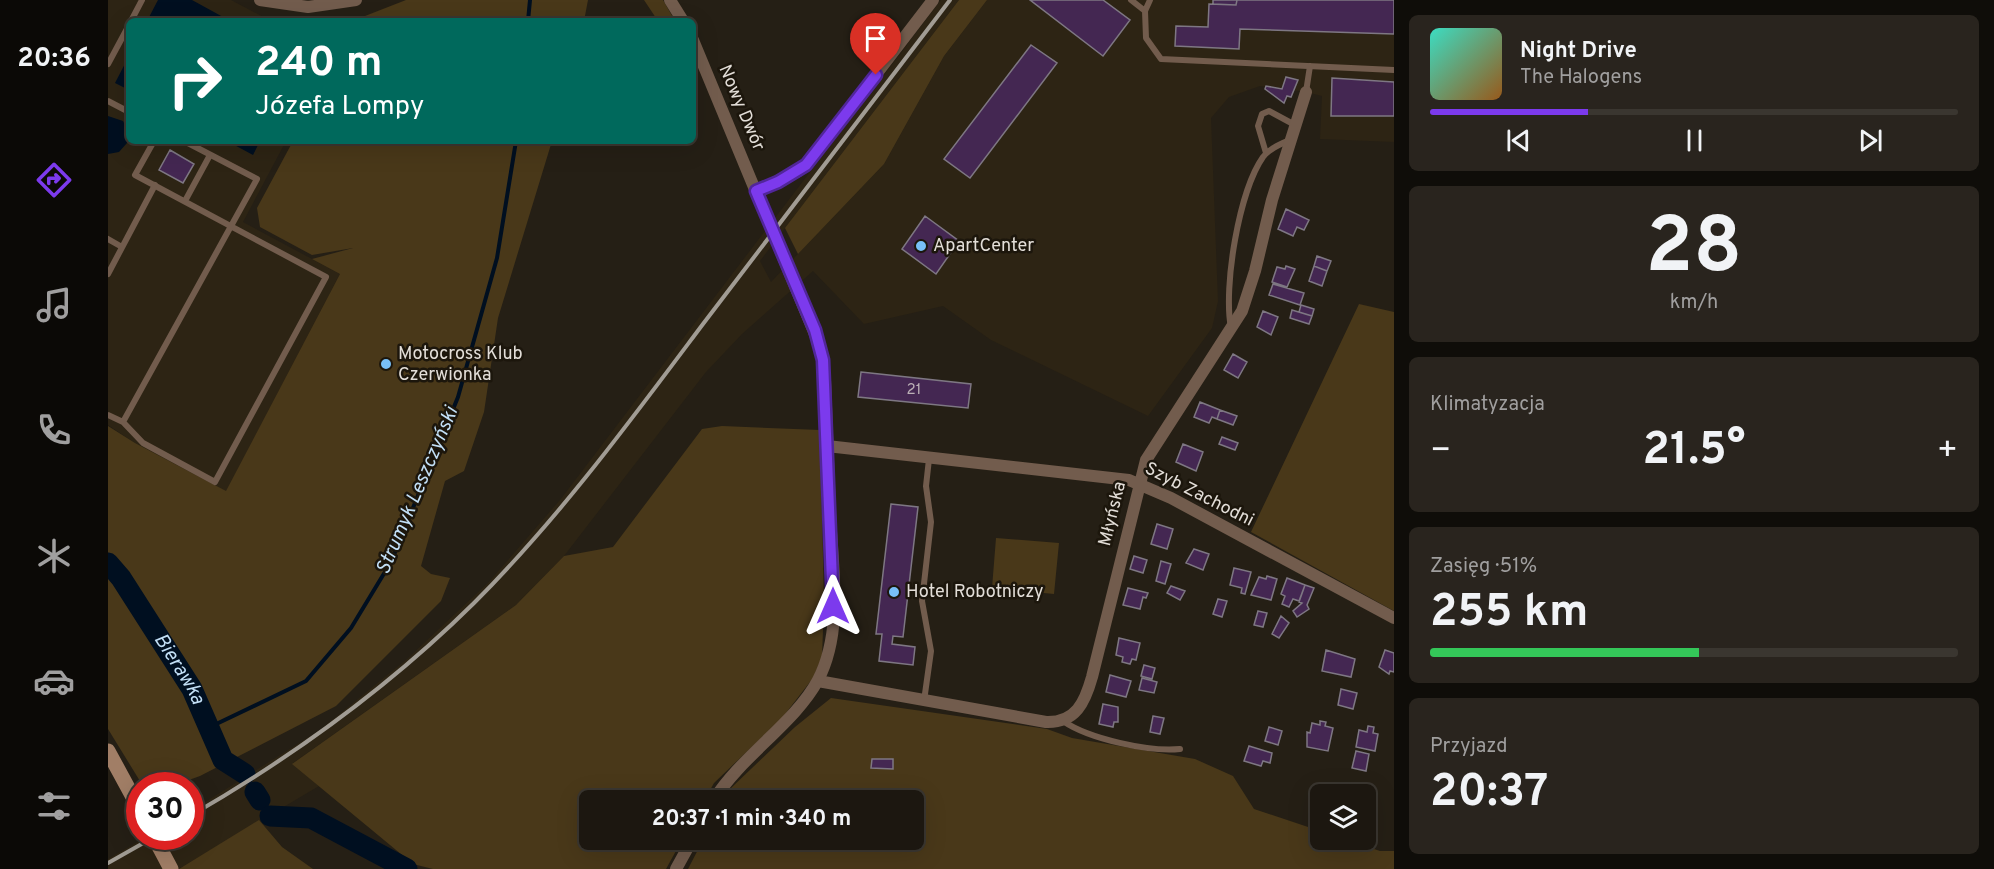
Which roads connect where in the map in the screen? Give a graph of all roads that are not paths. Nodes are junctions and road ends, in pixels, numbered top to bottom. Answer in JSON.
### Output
{"nodes":[{"id":1,"x":142,"y":0,"type":"edge"},
{"id":2,"x":260,"y":0,"type":"edge"},
{"id":3,"x":356,"y":0,"type":"edge"},
{"id":4,"x":670,"y":0,"type":"edge"},
{"id":5,"x":933,"y":0,"type":"edge"},
{"id":6,"x":1131,"y":0,"type":"edge"},
{"id":7,"x":1150,"y":0,"type":"edge"},
{"id":8,"x":1145,"y":11,"type":"junction"},
{"id":9,"x":133,"y":18,"type":"edge"},
{"id":10,"x":681,"y":18,"type":"edge"},
{"id":11,"x":126,"y":31,"type":"edge"},
{"id":12,"x":696,"y":47,"type":"edge"},
{"id":13,"x":108,"y":64,"type":"edge"},
{"id":14,"x":1310,"y":66,"type":"junction"},
{"id":15,"x":1394,"y":70,"type":"edge"},
{"id":16,"x":1306,"y":92,"type":"joint"},
{"id":17,"x":108,"y":101,"type":"edge"},
{"id":18,"x":126,"y":110,"type":"edge"},
{"id":19,"x":1296,"y":125,"type":"junction"},
{"id":20,"x":1291,"y":140,"type":"junction"},
{"id":21,"x":152,"y":144,"type":"edge"},
{"id":22,"x":190,"y":144,"type":"edge"},
{"id":23,"x":1266,"y":153,"type":"junction"},
{"id":24,"x":210,"y":155,"type":"junction"},
{"id":25,"x":155,"y":185,"type":"junction"},
{"id":26,"x":756,"y":191,"type":"junction"},
{"id":27,"x":185,"y":201,"type":"junction"},
{"id":28,"x":231,"y":225,"type":"junction"},
{"id":29,"x":108,"y":240,"type":"edge"},
{"id":30,"x":122,"y":247,"type":"junction"},
{"id":31,"x":108,"y":274,"type":"edge"},
{"id":32,"x":1231,"y":329,"type":"junction"},
{"id":33,"x":108,"y":415,"type":"edge"},
{"id":34,"x":123,"y":422,"type":"junction"},
{"id":35,"x":827,"y":446,"type":"junction"},
{"id":36,"x":929,"y":459,"type":"junction"},
{"id":37,"x":1139,"y":483,"type":"junction"},
{"id":38,"x":1394,"y":618,"type":"edge"},
{"id":39,"x":818,"y":681,"type":"junction"},
{"id":40,"x":924,"y":701,"type":"junction"},
{"id":41,"x":1063,"y":721,"type":"junction"},
{"id":42,"x":1180,"y":749,"type":"dead end"},
{"id":43,"x":108,"y":751,"type":"edge"},
{"id":44,"x":126,"y":785,"type":"edge"},
{"id":45,"x":721,"y":790,"type":"edge"},
{"id":46,"x":161,"y":850,"type":"edge"},
{"id":47,"x":686,"y":850,"type":"edge"},
{"id":48,"x":171,"y":869,"type":"edge"},
{"id":49,"x":676,"y":869,"type":"edge"}],
"edges":[{"from":1,"to":9,"type":"lane"},
{"from":2,"to":3,"type":"street"},
{"from":4,"to":10,"type":"street"},
{"from":5,"to":26,"type":"street"},
{"from":6,"to":8,"type":"lane"},
{"from":7,"to":8,"type":"lane"},
{"from":8,"to":14,"type":"lane"},
{"from":11,"to":13,"type":"lane"},
{"from":12,"to":26,"type":"street","name":"Nowy Dwór"},
{"from":14,"to":15,"type":"lane"},
{"from":14,"to":16,"type":"lane"},
{"from":16,"to":19,"type":"street","name":"Młyńska"},
{"from":17,"to":18,"type":"lane"},
{"from":19,"to":20,"type":"street","name":"Młyńska"},
{"from":19,"to":23,"type":"lane"},
{"from":20,"to":23,"type":"lane"},
{"from":20,"to":32,"type":"street","name":"Młyńska"},
{"from":21,"to":25,"type":"lane"},
{"from":22,"to":24,"type":"lane"},
{"from":23,"to":32,"type":"lane"},
{"from":24,"to":27,"type":"lane"},
{"from":24,"to":28,"type":"lane"},
{"from":25,"to":27,"type":"lane"},
{"from":25,"to":30,"type":"lane"},
{"from":26,"to":35,"type":"street"},
{"from":27,"to":28,"type":"lane"},
{"from":28,"to":34,"type":"lane"},
{"from":28,"to":34,"type":"lane"},
{"from":29,"to":30,"type":"lane"},
{"from":30,"to":31,"type":"lane"},
{"from":32,"to":37,"type":"street","name":"Młyńska"},
{"from":33,"to":34,"type":"lane"},
{"from":35,"to":36,"type":"street","name":"Szyb Zachodni"},
{"from":35,"to":39,"type":"street"},
{"from":36,"to":37,"type":"street","name":"Szyb Zachodni"},
{"from":36,"to":40,"type":"lane"},
{"from":37,"to":38,"type":"street","name":"Szyb Zachodni"},
{"from":37,"to":41,"type":"street","name":"Młyńska"},
{"from":39,"to":40,"type":"street"},
{"from":39,"to":45,"type":"street"},
{"from":40,"to":41,"type":"street"},
{"from":41,"to":42,"type":"lane"},
{"from":43,"to":44,"type":"main road"},
{"from":46,"to":48,"type":"main road","bridge":true},
{"from":47,"to":49,"type":"street"}]}
